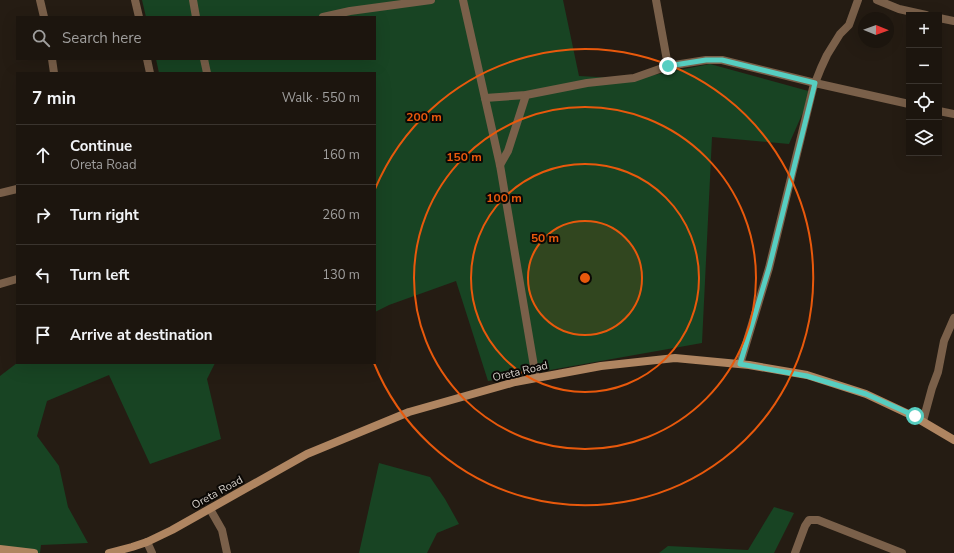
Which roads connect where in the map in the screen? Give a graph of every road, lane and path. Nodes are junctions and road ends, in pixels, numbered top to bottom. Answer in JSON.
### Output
{"nodes":[{"id":1,"x":40,"y":0,"type":"edge"},
{"id":2,"x":135,"y":0,"type":"edge"},
{"id":3,"x":193,"y":0,"type":"edge"},
{"id":4,"x":430,"y":0,"type":"edge"},
{"id":5,"x":463,"y":0,"type":"edge"},
{"id":6,"x":656,"y":0,"type":"edge"},
{"id":7,"x":877,"y":0,"type":"edge"},
{"id":8,"x":855,"y":2,"type":"edge"},
{"id":9,"x":912,"y":12,"type":"edge"},
{"id":10,"x":44,"y":16,"type":"edge"},
{"id":11,"x":139,"y":16,"type":"edge"},
{"id":12,"x":196,"y":16,"type":"edge"},
{"id":13,"x":328,"y":16,"type":"edge"},
{"id":14,"x":942,"y":19,"type":"edge"},
{"id":15,"x":954,"y":21,"type":"edge"},
{"id":16,"x":52,"y":60,"type":"edge"},
{"id":17,"x":147,"y":60,"type":"edge"},
{"id":18,"x":204,"y":60,"type":"edge"},
{"id":19,"x":668,"y":66,"type":"junction"},
{"id":20,"x":54,"y":72,"type":"edge"},
{"id":21,"x":150,"y":72,"type":"edge"},
{"id":22,"x":207,"y":72,"type":"edge"},
{"id":23,"x":815,"y":83,"type":"junction"},
{"id":24,"x":526,"y":95,"type":"junction"},
{"id":25,"x":485,"y":98,"type":"junction"},
{"id":26,"x":906,"y":103,"type":"edge"},
{"id":27,"x":942,"y":112,"type":"edge"},
{"id":28,"x":954,"y":114,"type":"edge"},
{"id":29,"x":510,"y":144,"type":"junction"},
{"id":30,"x":496,"y":146,"type":"junction"},
{"id":31,"x":500,"y":166,"type":"junction"},
{"id":32,"x":16,"y":189,"type":"edge"},
{"id":33,"x":0,"y":193,"type":"edge"},
{"id":34,"x":16,"y":279,"type":"edge"},
{"id":35,"x":0,"y":284,"type":"edge"},
{"id":36,"x":954,"y":318,"type":"edge"},
{"id":37,"x":740,"y":364,"type":"junction"},
{"id":38,"x":536,"y":378,"type":"junction"},
{"id":39,"x":923,"y":421,"type":"junction"},
{"id":40,"x":954,"y":440,"type":"edge"},
{"id":41,"x":210,"y":509,"type":"junction"},
{"id":42,"x":147,"y":542,"type":"junction"},
{"id":43,"x":0,"y":549,"type":"edge"},
{"id":44,"x":34,"y":553,"type":"edge"},
{"id":45,"x":109,"y":553,"type":"edge"},
{"id":46,"x":152,"y":553,"type":"edge"},
{"id":47,"x":227,"y":553,"type":"edge"},
{"id":48,"x":795,"y":553,"type":"edge"},
{"id":49,"x":902,"y":553,"type":"edge"}],
"edges":[{"from":1,"to":10,"type":"street"},
{"from":2,"to":11,"type":"street"},
{"from":3,"to":12,"type":"street"},
{"from":4,"to":13,"type":"street"},
{"from":5,"to":25,"type":"street"},
{"from":6,"to":19,"type":"street"},
{"from":7,"to":9,"type":"street"},
{"from":8,"to":23,"type":"street"},
{"from":14,"to":15,"type":"street"},
{"from":16,"to":20,"type":"street"},
{"from":17,"to":21,"type":"street"},
{"from":18,"to":22,"type":"street"},
{"from":19,"to":23,"type":"street"},
{"from":19,"to":24,"type":"street"},
{"from":23,"to":26,"type":"street"},
{"from":23,"to":37,"type":"street"},
{"from":24,"to":25,"type":"street"},
{"from":24,"to":29,"type":"street"},
{"from":25,"to":30,"type":"street"},
{"from":27,"to":28,"type":"street"},
{"from":29,"to":30,"type":"street"},
{"from":29,"to":31,"type":"street"},
{"from":30,"to":31,"type":"street"},
{"from":31,"to":38,"type":"street"},
{"from":32,"to":33,"type":"street"},
{"from":34,"to":35,"type":"street"},
{"from":36,"to":39,"type":"street"},
{"from":37,"to":38,"type":"street","name":"Oreta Road"},
{"from":37,"to":39,"type":"street","name":"Oreta Road"},
{"from":38,"to":41,"type":"street","name":"Oreta Road"},
{"from":39,"to":40,"type":"street","name":"Oreta Road"},
{"from":41,"to":42,"type":"street","name":"Oreta Road"},
{"from":41,"to":47,"type":"street"},
{"from":42,"to":45,"type":"street","name":"Oreta Road"},
{"from":42,"to":46,"type":"street"},
{"from":43,"to":44,"type":"street"},
{"from":48,"to":49,"type":"street"}]}
